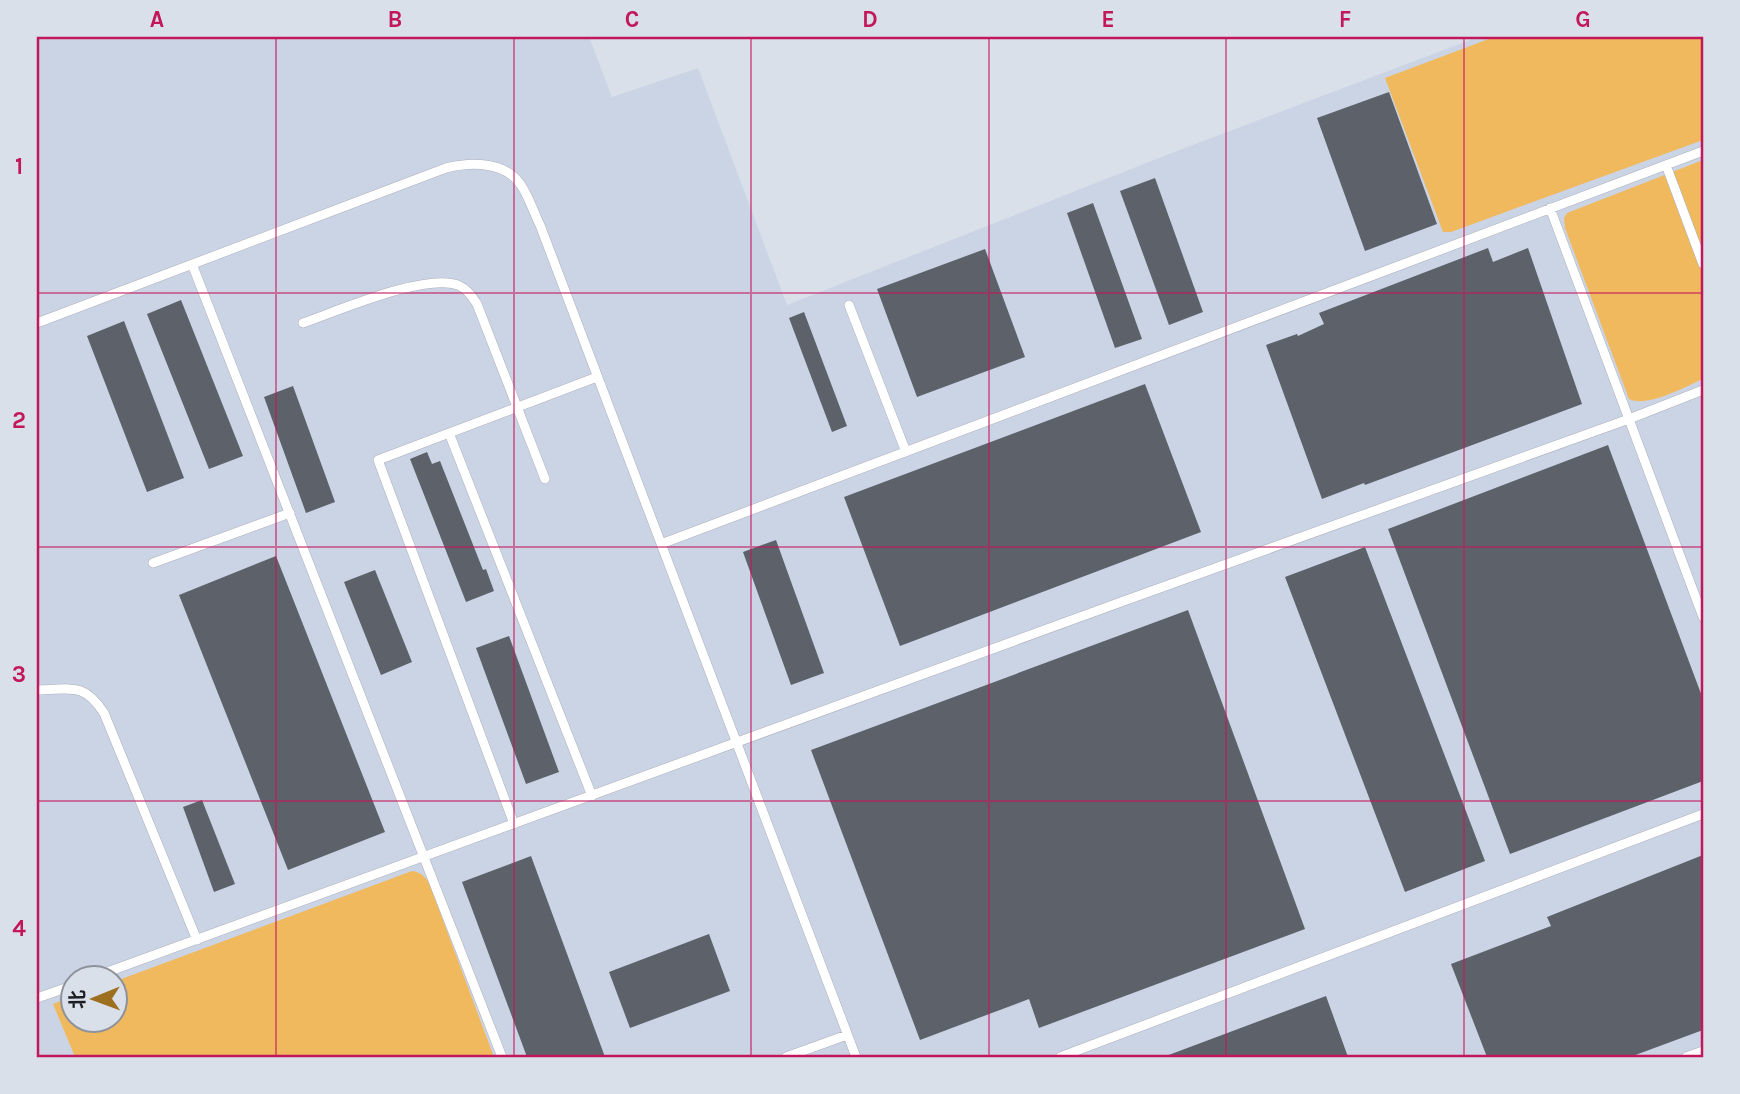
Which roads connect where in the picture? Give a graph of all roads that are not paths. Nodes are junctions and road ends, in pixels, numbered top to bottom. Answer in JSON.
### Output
{"nodes":[{"id":1,"x":1703,"y":151,"type":"edge"},
{"id":2,"x":1666,"y":165,"type":"junction"},
{"id":3,"x":1550,"y":208,"type":"junction"},
{"id":4,"x":192,"y":264,"type":"junction"},
{"id":5,"x":1703,"y":264,"type":"edge"},
{"id":6,"x":849,"y":305,"type":"dead end"},
{"id":7,"x":37,"y":323,"type":"edge"},
{"id":8,"x":303,"y":323,"type":"dead end"},
{"id":9,"x":597,"y":377,"type":"junction"},
{"id":10,"x":1703,"y":390,"type":"edge"},
{"id":11,"x":518,"y":407,"type":"junction"},
{"id":12,"x":1629,"y":419,"type":"junction"},
{"id":13,"x":449,"y":433,"type":"junction"},
{"id":14,"x":906,"y":452,"type":"junction"},
{"id":15,"x":545,"y":479,"type":"dead end"},
{"id":16,"x":290,"y":513,"type":"junction"},
{"id":17,"x":661,"y":544,"type":"junction"},
{"id":18,"x":153,"y":563,"type":"dead end"},
{"id":19,"x":1703,"y":617,"type":"edge"},
{"id":20,"x":37,"y":690,"type":"edge"},
{"id":21,"x":736,"y":743,"type":"junction"},
{"id":22,"x":592,"y":796,"type":"junction"},
{"id":23,"x":1703,"y":814,"type":"edge"},
{"id":24,"x":514,"y":824,"type":"junction"},
{"id":25,"x":424,"y":857,"type":"junction"},
{"id":26,"x":197,"y":940,"type":"junction"},
{"id":27,"x":130,"y":964,"type":"edge"},
{"id":28,"x":60,"y":990,"type":"edge"},
{"id":29,"x":37,"y":998,"type":"edge"},
{"id":30,"x":848,"y":1035,"type":"junction"},
{"id":31,"x":1703,"y":1051,"type":"edge"},
{"id":32,"x":502,"y":1057,"type":"edge"},
{"id":33,"x":786,"y":1057,"type":"edge"},
{"id":34,"x":856,"y":1057,"type":"edge"},
{"id":35,"x":1060,"y":1057,"type":"edge"},
{"id":36,"x":1686,"y":1057,"type":"edge"}],
"edges":[{"from":1,"to":2,"type":"lane"},
{"from":2,"to":3,"type":"lane"},
{"from":2,"to":5,"type":"lane"},
{"from":3,"to":12,"type":"lane"},
{"from":3,"to":14,"type":"lane"},
{"from":4,"to":7,"type":"lane"},
{"from":4,"to":9,"type":"lane"},
{"from":4,"to":16,"type":"lane"},
{"from":6,"to":14,"type":"lane"},
{"from":8,"to":11,"type":"lane"},
{"from":9,"to":11,"type":"lane"},
{"from":9,"to":17,"type":"lane"},
{"from":10,"to":12,"type":"lane"},
{"from":11,"to":13,"type":"lane"},
{"from":11,"to":15,"type":"lane"},
{"from":12,"to":19,"type":"lane"},
{"from":12,"to":21,"type":"lane"},
{"from":13,"to":22,"type":"lane"},
{"from":13,"to":24,"type":"lane"},
{"from":14,"to":17,"type":"lane"},
{"from":16,"to":18,"type":"lane"},
{"from":16,"to":25,"type":"lane"},
{"from":17,"to":21,"type":"lane"},
{"from":20,"to":26,"type":"lane"},
{"from":21,"to":22,"type":"lane"},
{"from":21,"to":30,"type":"lane"},
{"from":22,"to":24,"type":"lane"},
{"from":23,"to":35,"type":"lane"},
{"from":24,"to":25,"type":"lane"},
{"from":25,"to":26,"type":"lane"},
{"from":25,"to":32,"type":"lane"},
{"from":26,"to":27,"type":"lane"},
{"from":28,"to":29,"type":"lane"},
{"from":30,"to":33,"type":"lane"},
{"from":30,"to":34,"type":"lane"},
{"from":31,"to":36,"type":"lane"}]}
